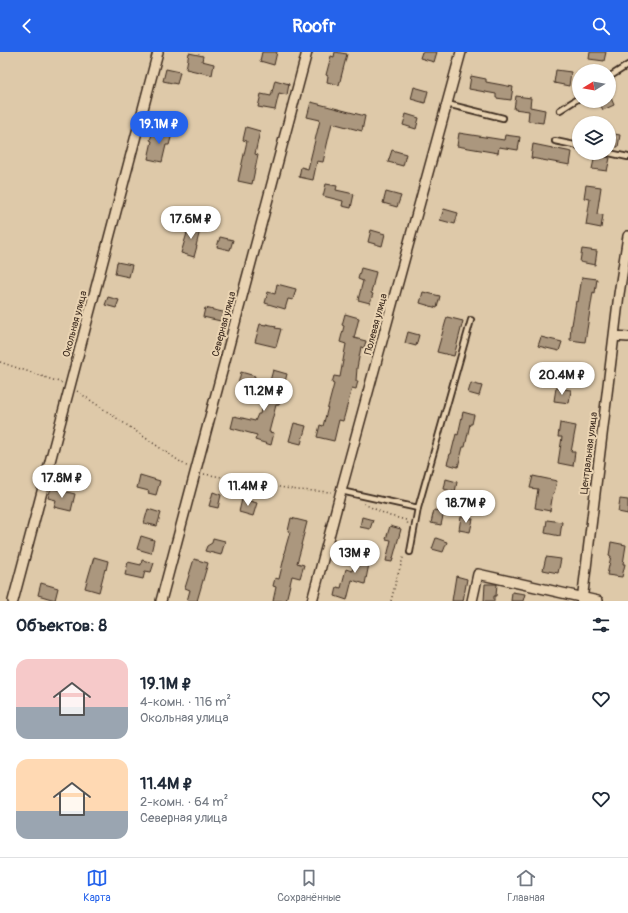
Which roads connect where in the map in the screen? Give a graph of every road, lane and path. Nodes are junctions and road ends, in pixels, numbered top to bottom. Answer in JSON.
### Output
{"nodes":[{"id":1,"x":158,"y":52,"type":"edge"},
{"id":2,"x":308,"y":52,"type":"edge"},
{"id":3,"x":461,"y":52,"type":"edge"},
{"id":4,"x":628,"y":65,"type":"edge"},
{"id":5,"x":616,"y":73,"type":"edge"},
{"id":6,"x":572,"y":102,"type":"edge"},
{"id":7,"x":447,"y":104,"type":"junction"},
{"id":8,"x":560,"y":110,"type":"dead end"},
{"id":9,"x":503,"y":118,"type":"dead end"},
{"id":10,"x":555,"y":141,"type":"dead end"},
{"id":11,"x":572,"y":145,"type":"edge"},
{"id":12,"x":616,"y":154,"type":"edge"},
{"id":13,"x":628,"y":157,"type":"edge"},
{"id":14,"x":628,"y":236,"type":"edge"},
{"id":15,"x":471,"y":320,"type":"dead end"},
{"id":16,"x":614,"y":336,"type":"junction"},
{"id":17,"x":628,"y":337,"type":"edge"},
{"id":18,"x":0,"y":362,"type":"edge"},
{"id":19,"x":70,"y":386,"type":"junction"},
{"id":20,"x":196,"y":472,"type":"junction"},
{"id":21,"x":340,"y":495,"type":"junction"},
{"id":22,"x":365,"y":504,"type":"dead end"},
{"id":23,"x":418,"y":508,"type":"junction"},
{"id":24,"x":410,"y":528,"type":"dead end"},
{"id":25,"x":407,"y":552,"type":"joint"},
{"id":26,"x":583,"y":600,"type":"edge"},
{"id":27,"x":13,"y":601,"type":"edge"},
{"id":28,"x":161,"y":601,"type":"edge"},
{"id":29,"x":312,"y":601,"type":"edge"},
{"id":30,"x":391,"y":601,"type":"edge"},
{"id":31,"x":472,"y":601,"type":"edge"},
{"id":32,"x":598,"y":601,"type":"edge"}],
"edges":[{"from":1,"to":19,"type":"street","name":"Окольная улица"},
{"from":2,"to":20,"type":"street","name":"Северная улица"},
{"from":3,"to":7,"type":"street","name":"Полевая улица"},
{"from":4,"to":5,"type":"lane"},
{"from":6,"to":8,"type":"lane"},
{"from":7,"to":9,"type":"lane"},
{"from":7,"to":21,"type":"street","name":"Полевая улица"},
{"from":10,"to":11,"type":"lane"},
{"from":12,"to":13,"type":"lane"},
{"from":14,"to":16,"type":"street","name":"Центральная улица"},
{"from":15,"to":23,"type":"lane"},
{"from":16,"to":17,"type":"street"},
{"from":16,"to":26,"type":"street","name":"Центральная улица"},
{"from":18,"to":19,"type":"path"},
{"from":19,"to":20,"type":"path"},
{"from":19,"to":27,"type":"street","name":"Окольная улица"},
{"from":20,"to":21,"type":"path"},
{"from":20,"to":28,"type":"street","name":"Северная улица"},
{"from":21,"to":23,"type":"lane"},
{"from":21,"to":29,"type":"street","name":"Полевая улица"},
{"from":22,"to":24,"type":"path"},
{"from":23,"to":25,"type":"lane"},
{"from":25,"to":30,"type":"path"},
{"from":26,"to":31,"type":"street"},
{"from":26,"to":32,"type":"street"}]}
